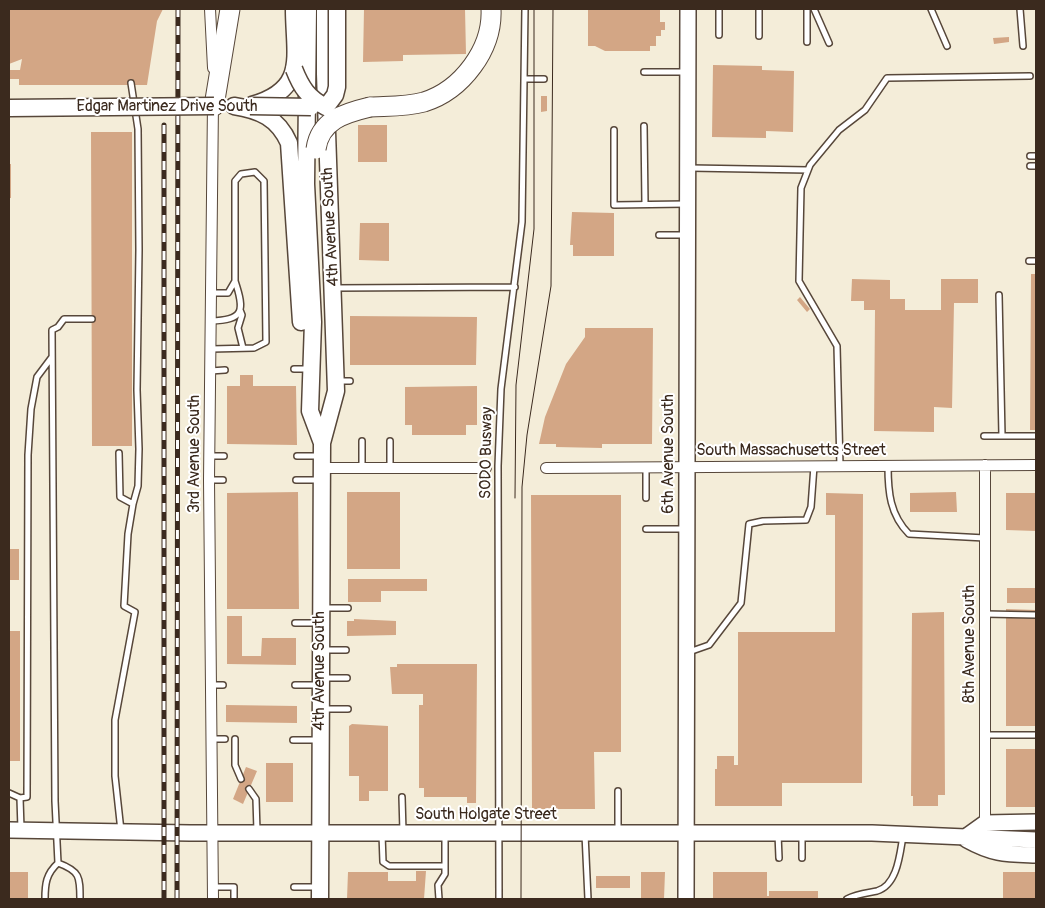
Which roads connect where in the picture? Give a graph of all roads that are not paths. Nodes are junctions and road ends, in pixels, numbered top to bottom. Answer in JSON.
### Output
{"nodes":[{"id":1,"x":210,"y":9,"type":"edge"},
{"id":2,"x":230,"y":9,"type":"edge"},
{"id":3,"x":294,"y":9,"type":"edge"},
{"id":4,"x":308,"y":9,"type":"edge"},
{"id":5,"x":324,"y":9,"type":"edge"},
{"id":6,"x":337,"y":9,"type":"edge"},
{"id":7,"x":491,"y":9,"type":"edge"},
{"id":8,"x":525,"y":9,"type":"edge"},
{"id":9,"x":688,"y":9,"type":"edge"},
{"id":10,"x":719,"y":9,"type":"edge"},
{"id":11,"x":759,"y":9,"type":"edge"},
{"id":12,"x":807,"y":9,"type":"edge"},
{"id":13,"x":814,"y":9,"type":"edge"},
{"id":14,"x":931,"y":9,"type":"edge"},
{"id":15,"x":1020,"y":9,"type":"edge"},
{"id":16,"x":719,"y":35,"type":"dead end"},
{"id":17,"x":759,"y":36,"type":"dead end"},
{"id":18,"x":807,"y":42,"type":"dead end"},
{"id":19,"x":829,"y":43,"type":"dead end"},
{"id":20,"x":947,"y":46,"type":"dead end"},
{"id":21,"x":1023,"y":46,"type":"dead end"},
{"id":22,"x":294,"y":69,"type":"junction"},
{"id":23,"x":644,"y":72,"type":"dead end"},
{"id":24,"x":687,"y":72,"type":"junction"},
{"id":25,"x":1030,"y":76,"type":"dead end"},
{"id":26,"x":526,"y":79,"type":"junction"},
{"id":27,"x":544,"y":79,"type":"dead end"},
{"id":28,"x":131,"y":83,"type":"dead end"},
{"id":29,"x":214,"y":106,"type":"junction"},
{"id":30,"x":242,"y":106,"type":"junction"},
{"id":31,"x":319,"y":107,"type":"junction"},
{"id":32,"x":370,"y":107,"type":"junction"},
{"id":33,"x":9,"y":108,"type":"edge"},
{"id":34,"x":644,"y":126,"type":"dead end"},
{"id":35,"x":614,"y":130,"type":"dead end"},
{"id":36,"x":316,"y":149,"type":"junction"},
{"id":37,"x":687,"y":168,"type":"junction"},
{"id":38,"x":808,"y":170,"type":"junction"},
{"id":39,"x":645,"y":204,"type":"junction"},
{"id":40,"x":687,"y":204,"type":"junction"},
{"id":41,"x":659,"y":234,"type":"dead end"},
{"id":42,"x":686,"y":234,"type":"junction"},
{"id":43,"x":1029,"y":261,"type":"dead end"},
{"id":44,"x":1036,"y":261,"type":"edge"},
{"id":45,"x":235,"y":281,"type":"junction"},
{"id":46,"x":515,"y":287,"type":"junction"},
{"id":47,"x":334,"y":288,"type":"junction"},
{"id":48,"x":211,"y":293,"type":"junction"},
{"id":49,"x":999,"y":295,"type":"dead end"},
{"id":50,"x":240,"y":310,"type":"junction"},
{"id":51,"x":92,"y":319,"type":"dead end"},
{"id":52,"x":211,"y":321,"type":"junction"},
{"id":53,"x":243,"y":348,"type":"junction"},
{"id":54,"x":210,"y":349,"type":"junction"},
{"id":55,"x":53,"y":356,"type":"junction"},
{"id":56,"x":312,"y":362,"type":"junction"},
{"id":57,"x":210,"y":370,"type":"junction"},
{"id":58,"x":225,"y":370,"type":"dead end"},
{"id":59,"x":294,"y":370,"type":"dead end"},
{"id":60,"x":337,"y":384,"type":"junction"},
{"id":61,"x":984,"y":436,"type":"dead end"},
{"id":62,"x":1002,"y":436,"type":"junction"},
{"id":63,"x":1036,"y":436,"type":"edge"},
{"id":64,"x":362,"y":441,"type":"dead end"},
{"id":65,"x":390,"y":441,"type":"dead end"},
{"id":66,"x":119,"y":453,"type":"dead end"},
{"id":67,"x":209,"y":456,"type":"junction"},
{"id":68,"x":224,"y":456,"type":"dead end"},
{"id":69,"x":297,"y":456,"type":"dead end"},
{"id":70,"x":322,"y":462,"type":"junction"},
{"id":71,"x":984,"y":465,"type":"junction"},
{"id":72,"x":1036,"y":465,"type":"edge"},
{"id":73,"x":814,"y":466,"type":"junction"},
{"id":74,"x":840,"y":466,"type":"junction"},
{"id":75,"x":888,"y":466,"type":"junction"},
{"id":76,"x":686,"y":467,"type":"junction"},
{"id":77,"x":362,"y":468,"type":"junction"},
{"id":78,"x":390,"y":468,"type":"junction"},
{"id":79,"x":486,"y":468,"type":"dead end"},
{"id":80,"x":546,"y":468,"type":"dead end"},
{"id":81,"x":646,"y":468,"type":"junction"},
{"id":82,"x":209,"y":480,"type":"junction"},
{"id":83,"x":224,"y":480,"type":"dead end"},
{"id":84,"x":296,"y":480,"type":"dead end"},
{"id":85,"x":646,"y":498,"type":"dead end"},
{"id":86,"x":133,"y":504,"type":"junction"},
{"id":87,"x":646,"y":529,"type":"dead end"},
{"id":88,"x":686,"y":529,"type":"junction"},
{"id":89,"x":985,"y":538,"type":"junction"},
{"id":90,"x":348,"y":608,"type":"dead end"},
{"id":91,"x":985,"y":614,"type":"junction"},
{"id":92,"x":1036,"y":614,"type":"edge"},
{"id":93,"x":320,"y":616,"type":"junction"},
{"id":94,"x":295,"y":623,"type":"dead end"},
{"id":95,"x":320,"y":650,"type":"junction"},
{"id":96,"x":346,"y":650,"type":"dead end"},
{"id":97,"x":686,"y":653,"type":"junction"},
{"id":98,"x":347,"y":678,"type":"dead end"},
{"id":99,"x":320,"y":682,"type":"junction"},
{"id":100,"x":211,"y":684,"type":"junction"},
{"id":101,"x":224,"y":685,"type":"dead end"},
{"id":102,"x":295,"y":685,"type":"dead end"},
{"id":103,"x":320,"y":709,"type":"junction"},
{"id":104,"x":348,"y":709,"type":"dead end"},
{"id":105,"x":985,"y":735,"type":"junction"},
{"id":106,"x":1036,"y":735,"type":"edge"},
{"id":107,"x":211,"y":739,"type":"junction"},
{"id":108,"x":225,"y":739,"type":"dead end"},
{"id":109,"x":235,"y":739,"type":"dead end"},
{"id":110,"x":293,"y":740,"type":"dead end"},
{"id":111,"x":320,"y":740,"type":"junction"},
{"id":112,"x":241,"y":780,"type":"dead end"},
{"id":113,"x":250,"y":789,"type":"dead end"},
{"id":114,"x":618,"y":791,"type":"dead end"},
{"id":115,"x":9,"y":793,"type":"edge"},
{"id":116,"x":402,"y":797,"type":"dead end"},
{"id":117,"x":20,"y":798,"type":"junction"},
{"id":118,"x":1036,"y":822,"type":"edge"},
{"id":119,"x":985,"y":823,"type":"junction"},
{"id":120,"x":15,"y":830,"type":"edge"},
{"id":121,"x":57,"y":830,"type":"junction"},
{"id":122,"x":121,"y":832,"type":"junction"},
{"id":123,"x":382,"y":832,"type":"junction"},
{"id":124,"x":403,"y":832,"type":"junction"},
{"id":125,"x":212,"y":833,"type":"junction"},
{"id":126,"x":257,"y":833,"type":"junction"},
{"id":127,"x":320,"y":833,"type":"junction"},
{"id":128,"x":445,"y":833,"type":"junction"},
{"id":129,"x":499,"y":833,"type":"junction"},
{"id":130,"x":585,"y":833,"type":"junction"},
{"id":131,"x":618,"y":833,"type":"junction"},
{"id":132,"x":686,"y":834,"type":"junction"},
{"id":133,"x":778,"y":834,"type":"junction"},
{"id":134,"x":802,"y":834,"type":"junction"},
{"id":135,"x":904,"y":835,"type":"junction"},
{"id":136,"x":964,"y":838,"type":"junction"},
{"id":137,"x":1036,"y":840,"type":"edge"},
{"id":138,"x":1036,"y":854,"type":"edge"},
{"id":139,"x":779,"y":858,"type":"dead end"},
{"id":140,"x":802,"y":858,"type":"dead end"},
{"id":141,"x":58,"y":863,"type":"junction"},
{"id":142,"x":445,"y":866,"type":"junction"},
{"id":143,"x":213,"y":887,"type":"junction"},
{"id":144,"x":294,"y":887,"type":"dead end"},
{"id":145,"x":320,"y":893,"type":"edge"},
{"id":146,"x":45,"y":899,"type":"edge"},
{"id":147,"x":80,"y":899,"type":"edge"},
{"id":148,"x":213,"y":899,"type":"edge"},
{"id":149,"x":234,"y":899,"type":"edge"},
{"id":150,"x":439,"y":899,"type":"edge"},
{"id":151,"x":499,"y":899,"type":"edge"},
{"id":152,"x":588,"y":899,"type":"edge"},
{"id":153,"x":686,"y":899,"type":"edge"},
{"id":154,"x":847,"y":899,"type":"edge"}],
"edges":[{"from":1,"to":48,"type":"street","name":"3rd Avenue South"},
{"from":2,"to":29,"type":"highway"},
{"from":3,"to":22,"type":"main road"},
{"from":4,"to":56,"type":"main road","name":"4th Avenue South"},
{"from":5,"to":47,"type":"main road","name":"4th Avenue South"},
{"from":6,"to":31,"type":"main road","bridge":true},
{"from":7,"to":32,"type":"highway"},
{"from":8,"to":26,"type":"lane","name":"SODO Busway"},
{"from":9,"to":24,"type":"main road","name":"6th Avenue South"},
{"from":10,"to":16,"type":"lane"},
{"from":11,"to":17,"type":"lane"},
{"from":12,"to":18,"type":"lane"},
{"from":13,"to":19,"type":"lane"},
{"from":14,"to":20,"type":"lane"},
{"from":15,"to":21,"type":"lane"},
{"from":22,"to":30,"type":"main road","bridge":true},
{"from":22,"to":31,"type":"main road","bridge":true},
{"from":23,"to":24,"type":"lane"},
{"from":24,"to":37,"type":"main road","name":"6th Avenue South"},
{"from":25,"to":38,"type":"lane"},
{"from":26,"to":27,"type":"lane"},
{"from":26,"to":46,"type":"lane","name":"SODO Busway"},
{"from":28,"to":86,"type":"lane"},
{"from":29,"to":30,"type":"main road","name":"Edgar Martinez Drive South"},
{"from":29,"to":33,"type":"main road","name":"Edgar Martinez Drive South","bridge":true},
{"from":30,"to":31,"type":"main road","name":"Edgar Martinez Drive South","bridge":true},
{"from":30,"to":56,"type":"main road"},
{"from":31,"to":32,"type":"highway","bridge":true},
{"from":31,"to":36,"type":"main road","bridge":true},
{"from":32,"to":36,"type":"highway","bridge":true},
{"from":34,"to":39,"type":"lane"},
{"from":35,"to":39,"type":"lane"},
{"from":36,"to":60,"type":"main road"},
{"from":37,"to":38,"type":"lane"},
{"from":37,"to":40,"type":"main road","name":"6th Avenue South"},
{"from":38,"to":74,"type":"lane"},
{"from":39,"to":40,"type":"lane"},
{"from":40,"to":42,"type":"main road","name":"6th Avenue South"},
{"from":41,"to":42,"type":"lane"},
{"from":42,"to":76,"type":"main road","name":"6th Avenue South"},
{"from":43,"to":44,"type":"lane"},
{"from":45,"to":48,"type":"lane"},
{"from":45,"to":50,"type":"lane"},
{"from":45,"to":53,"type":"lane"},
{"from":46,"to":47,"type":"lane"},
{"from":46,"to":129,"type":"lane","name":"SODO Busway"},
{"from":47,"to":60,"type":"main road","name":"4th Avenue South"},
{"from":48,"to":52,"type":"street","name":"3rd Avenue South"},
{"from":49,"to":62,"type":"lane"},
{"from":50,"to":52,"type":"lane"},
{"from":50,"to":53,"type":"lane"},
{"from":51,"to":55,"type":"lane"},
{"from":52,"to":54,"type":"street","name":"3rd Avenue South"},
{"from":53,"to":54,"type":"lane"},
{"from":54,"to":57,"type":"street","name":"3rd Avenue South"},
{"from":55,"to":117,"type":"lane"},
{"from":55,"to":121,"type":"lane"},
{"from":56,"to":59,"type":"lane"},
{"from":56,"to":70,"type":"main road","name":"4th Avenue South"},
{"from":57,"to":58,"type":"lane"},
{"from":57,"to":67,"type":"street","name":"3rd Avenue South"},
{"from":60,"to":70,"type":"main road"},
{"from":61,"to":62,"type":"lane"},
{"from":62,"to":63,"type":"lane"},
{"from":64,"to":77,"type":"lane"},
{"from":65,"to":78,"type":"lane"},
{"from":66,"to":86,"type":"lane"},
{"from":67,"to":68,"type":"lane"},
{"from":67,"to":82,"type":"street","name":"3rd Avenue South"},
{"from":69,"to":70,"type":"lane"},
{"from":70,"to":77,"type":"street"},
{"from":70,"to":84,"type":"lane"},
{"from":70,"to":93,"type":"main road","name":"4th Avenue South"},
{"from":71,"to":72,"type":"street","name":"South Massachusetts Street"},
{"from":71,"to":75,"type":"street","name":"South Massachusetts Street"},
{"from":71,"to":89,"type":"street","name":"8th Avenue South"},
{"from":73,"to":74,"type":"street","name":"South Massachusetts Street"},
{"from":73,"to":76,"type":"street","name":"South Massachusetts Street"},
{"from":73,"to":97,"type":"lane"},
{"from":74,"to":75,"type":"street","name":"South Massachusetts Street"},
{"from":75,"to":89,"type":"lane"},
{"from":76,"to":81,"type":"street","name":"South Massachusetts Street"},
{"from":76,"to":88,"type":"main road","name":"6th Avenue South"},
{"from":77,"to":78,"type":"street"},
{"from":78,"to":79,"type":"street"},
{"from":80,"to":81,"type":"street","name":"South Massachusetts Street"},
{"from":81,"to":85,"type":"lane"},
{"from":82,"to":83,"type":"lane"},
{"from":82,"to":100,"type":"street","name":"3rd Avenue South"},
{"from":86,"to":122,"type":"lane"},
{"from":87,"to":88,"type":"lane"},
{"from":88,"to":97,"type":"main road","name":"6th Avenue South"},
{"from":89,"to":91,"type":"street","name":"8th Avenue South"},
{"from":90,"to":93,"type":"lane"},
{"from":91,"to":92,"type":"lane"},
{"from":91,"to":105,"type":"street","name":"8th Avenue South"},
{"from":93,"to":94,"type":"lane"},
{"from":93,"to":95,"type":"main road","name":"4th Avenue South"},
{"from":95,"to":96,"type":"lane"},
{"from":95,"to":99,"type":"main road","name":"4th Avenue South"},
{"from":97,"to":132,"type":"main road","name":"6th Avenue South"},
{"from":98,"to":99,"type":"lane"},
{"from":99,"to":102,"type":"lane"},
{"from":99,"to":103,"type":"main road","name":"4th Avenue South"},
{"from":100,"to":101,"type":"lane"},
{"from":100,"to":107,"type":"street","name":"3rd Avenue South"},
{"from":103,"to":104,"type":"lane"},
{"from":103,"to":111,"type":"main road","name":"4th Avenue South"},
{"from":105,"to":106,"type":"lane"},
{"from":105,"to":119,"type":"street","name":"8th Avenue South"},
{"from":107,"to":108,"type":"lane"},
{"from":107,"to":125,"type":"street","name":"3rd Avenue South"},
{"from":109,"to":112,"type":"lane"},
{"from":110,"to":111,"type":"lane"},
{"from":111,"to":127,"type":"main road","name":"4th Avenue South"},
{"from":113,"to":126,"type":"lane"},
{"from":114,"to":131,"type":"lane"},
{"from":115,"to":117,"type":"lane"},
{"from":116,"to":124,"type":"lane"},
{"from":117,"to":120,"type":"lane"},
{"from":118,"to":119,"type":"main road"},
{"from":119,"to":136,"type":"main road"},
{"from":120,"to":121,"type":"main road","name":"South Holgate Street"},
{"from":121,"to":122,"type":"main road","name":"South Holgate Street"},
{"from":121,"to":141,"type":"lane"},
{"from":122,"to":125,"type":"main road","name":"South Holgate Street"},
{"from":123,"to":124,"type":"main road","name":"South Holgate Street"},
{"from":123,"to":127,"type":"main road","name":"South Holgate Street"},
{"from":123,"to":142,"type":"lane"},
{"from":124,"to":128,"type":"main road","name":"South Holgate Street"},
{"from":125,"to":126,"type":"main road","name":"South Holgate Street"},
{"from":125,"to":143,"type":"street","name":"3rd Avenue South"},
{"from":126,"to":127,"type":"main road","name":"South Holgate Street"},
{"from":127,"to":145,"type":"main road","name":"4th Avenue South"},
{"from":128,"to":129,"type":"main road","name":"South Holgate Street"},
{"from":128,"to":142,"type":"lane"},
{"from":129,"to":130,"type":"main road","name":"South Holgate Street"},
{"from":129,"to":151,"type":"lane","name":"SODO Busway"},
{"from":130,"to":131,"type":"main road","name":"South Holgate Street"},
{"from":130,"to":152,"type":"lane"},
{"from":131,"to":132,"type":"main road","name":"South Holgate Street"},
{"from":132,"to":133,"type":"main road","name":"South Holgate Street"},
{"from":132,"to":153,"type":"main road","name":"6th Avenue South"},
{"from":133,"to":134,"type":"main road","name":"South Holgate Street"},
{"from":133,"to":139,"type":"lane"},
{"from":134,"to":135,"type":"main road","name":"South Holgate Street"},
{"from":134,"to":140,"type":"lane"},
{"from":135,"to":136,"type":"main road","name":"South Holgate Street"},
{"from":135,"to":154,"type":"lane"},
{"from":136,"to":137,"type":"main road","name":"South Holgate Street"},
{"from":136,"to":138,"type":"main road","name":"South Holgate Street"},
{"from":141,"to":146,"type":"lane"},
{"from":141,"to":147,"type":"lane"},
{"from":142,"to":150,"type":"lane"},
{"from":143,"to":148,"type":"street","name":"3rd Avenue South"},
{"from":143,"to":149,"type":"lane"},
{"from":144,"to":145,"type":"lane"}]}
